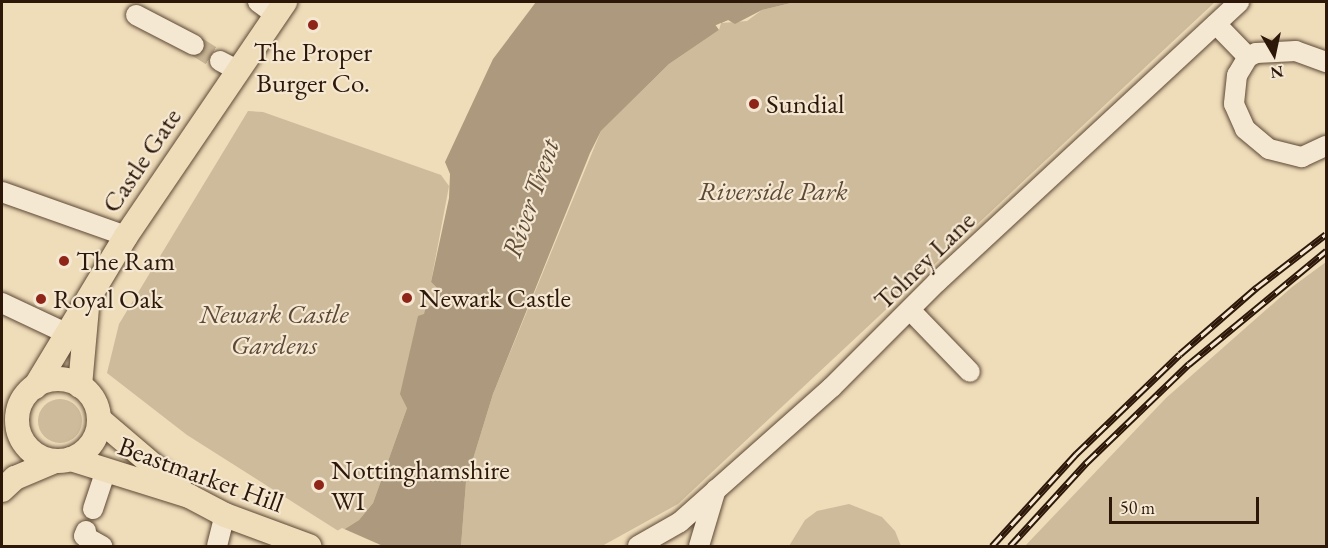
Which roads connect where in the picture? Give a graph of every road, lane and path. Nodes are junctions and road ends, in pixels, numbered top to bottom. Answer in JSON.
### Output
{"nodes":[{"id":1,"x":1239,"y":2,"type":"edge"},
{"id":2,"x":273,"y":6,"type":"edge"},
{"id":3,"x":136,"y":15,"type":"dead end"},
{"id":4,"x":1216,"y":24,"type":"junction"},
{"id":5,"x":194,"y":45,"type":"tunnel mouth"},
{"id":6,"x":1248,"y":57,"type":"junction"},
{"id":7,"x":1326,"y":62,"type":"edge"},
{"id":8,"x":1326,"y":146,"type":"edge"},
{"id":9,"x":2,"y":192,"type":"edge"},
{"id":10,"x":126,"y":236,"type":"junction"},
{"id":11,"x":2,"y":303,"type":"edge"},
{"id":12,"x":88,"y":303,"type":"junction"},
{"id":13,"x":909,"y":310,"type":"junction"},
{"id":14,"x":68,"y":334,"type":"junction"},
{"id":15,"x":970,"y":372,"type":"dead end"},
{"id":16,"x":80,"y":386,"type":"junction"},
{"id":17,"x":35,"y":387,"type":"junction"},
{"id":18,"x":18,"y":416,"type":"junction"},
{"id":19,"x":100,"y":420,"type":"junction"},
{"id":20,"x":2,"y":441,"type":"edge"},
{"id":21,"x":63,"y":460,"type":"junction"},
{"id":22,"x":106,"y":470,"type":"junction"},
{"id":23,"x":716,"y":489,"type":"junction"},
{"id":24,"x":2,"y":490,"type":"edge"},
{"id":25,"x":189,"y":496,"type":"junction"},
{"id":26,"x":93,"y":509,"type":"dead end"},
{"id":27,"x":225,"y":515,"type":"junction"},
{"id":28,"x":86,"y":531,"type":"dead end"},
{"id":29,"x":102,"y":546,"type":"edge"},
{"id":30,"x":217,"y":546,"type":"edge"},
{"id":31,"x":309,"y":546,"type":"edge"},
{"id":32,"x":638,"y":546,"type":"edge"},
{"id":33,"x":699,"y":546,"type":"edge"}],
"edges":[{"from":1,"to":4,"type":"street","name":"Tolney Lane"},
{"from":2,"to":10,"type":"main road","name":"Castle Gate"},
{"from":3,"to":5,"type":"street"},
{"from":4,"to":6,"type":"street"},
{"from":4,"to":13,"type":"street","name":"Tolney Lane"},
{"from":6,"to":7,"type":"street"},
{"from":6,"to":8,"type":"street"},
{"from":9,"to":10,"type":"street"},
{"from":10,"to":12,"type":"main road","name":"Castle Gate"},
{"from":11,"to":14,"type":"street"},
{"from":12,"to":14,"type":"main road","name":"Castle Gate"},
{"from":12,"to":16,"type":"main road"},
{"from":13,"to":15,"type":"street"},
{"from":13,"to":23,"type":"street","name":"Tolney Lane"},
{"from":14,"to":17,"type":"main road","name":"Castle Gate"},
{"from":16,"to":17,"type":"main road"},
{"from":16,"to":19,"type":"main road"},
{"from":17,"to":18,"type":"main road"},
{"from":18,"to":20,"type":"main road"},
{"from":18,"to":21,"type":"main road"},
{"from":19,"to":21,"type":"main road"},
{"from":19,"to":25,"type":"main road"},
{"from":21,"to":22,"type":"main road","name":"Beastmarket Hill"},
{"from":21,"to":24,"type":"main road"},
{"from":22,"to":25,"type":"main road","name":"Beastmarket Hill"},
{"from":22,"to":26,"type":"street"},
{"from":23,"to":32,"type":"street","name":"Tolney Lane"},
{"from":23,"to":33,"type":"street"},
{"from":25,"to":27,"type":"main road","name":"Beastmarket Hill"},
{"from":27,"to":30,"type":"street"},
{"from":27,"to":31,"type":"main road","name":"Beastmarket Hill"},
{"from":28,"to":29,"type":"street"}]}
